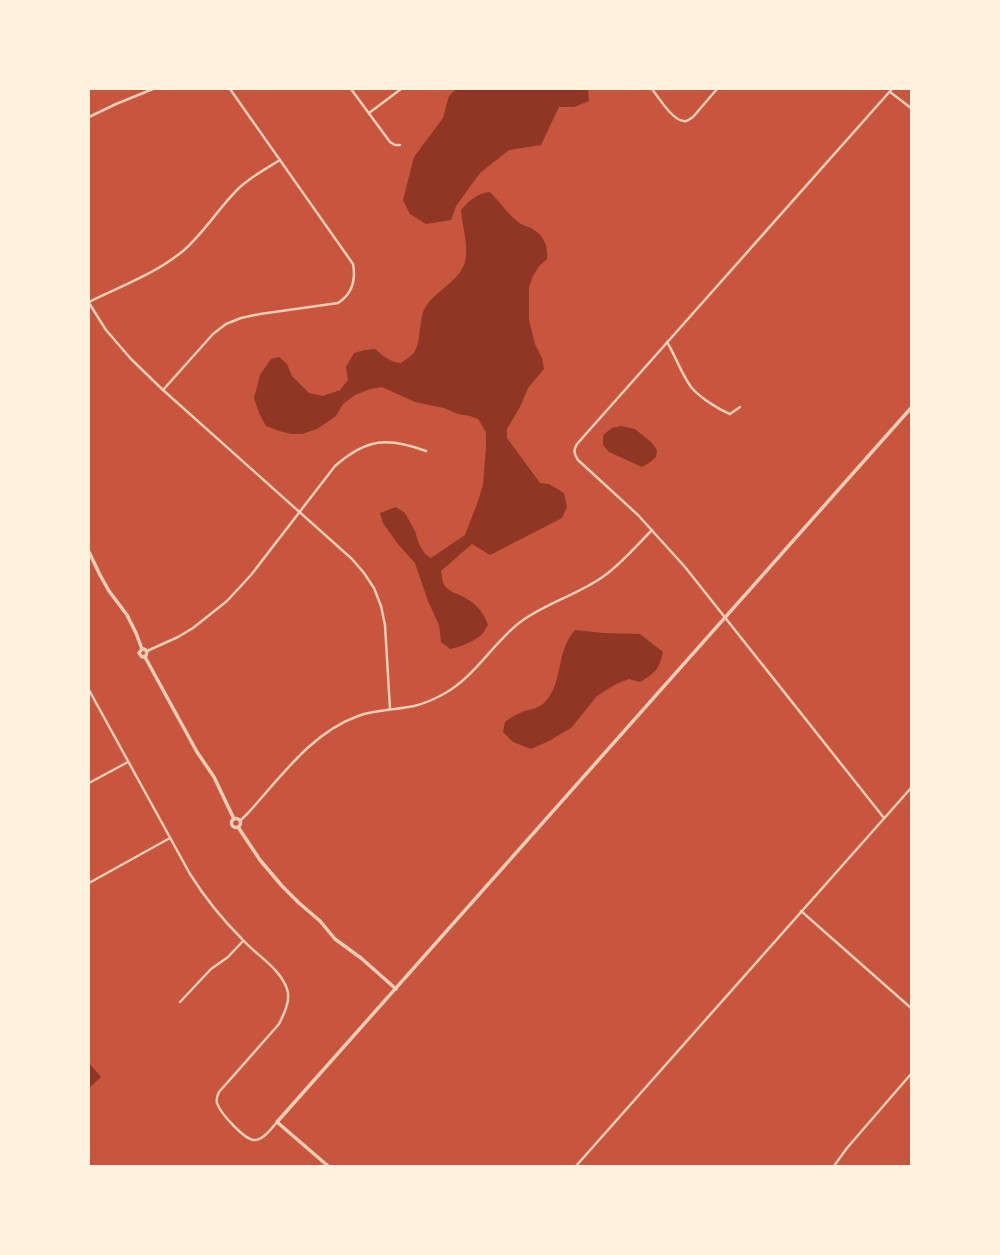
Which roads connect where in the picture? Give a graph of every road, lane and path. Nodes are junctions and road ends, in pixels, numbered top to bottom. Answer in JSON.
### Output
{"nodes":[{"id":1,"x":153,"y":89,"type":"edge"},
{"id":2,"x":230,"y":89,"type":"edge"},
{"id":3,"x":351,"y":89,"type":"edge"},
{"id":4,"x":401,"y":89,"type":"edge"},
{"id":5,"x":652,"y":89,"type":"edge"},
{"id":6,"x":717,"y":89,"type":"edge"},
{"id":7,"x":891,"y":90,"type":"edge"},
{"id":8,"x":911,"y":108,"type":"edge"},
{"id":9,"x":369,"y":113,"type":"junction"},
{"id":10,"x":89,"y":117,"type":"edge"},
{"id":11,"x":400,"y":145,"type":"dead end"},
{"id":12,"x":280,"y":160,"type":"junction"},
{"id":13,"x":89,"y":302,"type":"edge"},
{"id":14,"x":667,"y":342,"type":"junction"},
{"id":15,"x":163,"y":390,"type":"junction"},
{"id":16,"x":740,"y":407,"type":"dead end"},
{"id":17,"x":911,"y":408,"type":"edge"},
{"id":18,"x":426,"y":451,"type":"dead end"},
{"id":19,"x":300,"y":512,"type":"junction"},
{"id":20,"x":652,"y":530,"type":"junction"},
{"id":21,"x":89,"y":552,"type":"edge"},
{"id":22,"x":725,"y":618,"type":"junction"},
{"id":23,"x":142,"y":649,"type":"junction"},
{"id":24,"x":147,"y":651,"type":"junction"},
{"id":25,"x":145,"y":657,"type":"junction"},
{"id":26,"x":89,"y":690,"type":"edge"},
{"id":27,"x":390,"y":709,"type":"junction"},
{"id":28,"x":128,"y":762,"type":"junction"},
{"id":29,"x":89,"y":783,"type":"edge"},
{"id":30,"x":911,"y":788,"type":"edge"},
{"id":31,"x":884,"y":818,"type":"junction"},
{"id":32,"x":234,"y":819,"type":"junction"},
{"id":33,"x":240,"y":821,"type":"junction"},
{"id":34,"x":238,"y":827,"type":"junction"},
{"id":35,"x":170,"y":838,"type":"junction"},
{"id":36,"x":89,"y":883,"type":"edge"},
{"id":37,"x":801,"y":911,"type":"junction"},
{"id":38,"x":243,"y":941,"type":"junction"},
{"id":39,"x":396,"y":989,"type":"junction"},
{"id":40,"x":180,"y":1002,"type":"dead end"},
{"id":41,"x":911,"y":1008,"type":"edge"},
{"id":42,"x":911,"y":1074,"type":"edge"},
{"id":43,"x":277,"y":1122,"type":"junction"},
{"id":44,"x":328,"y":1166,"type":"edge"},
{"id":45,"x":576,"y":1166,"type":"edge"},
{"id":46,"x":834,"y":1166,"type":"edge"}],
"edges":[{"from":1,"to":10,"type":"street"},
{"from":2,"to":12,"type":"street"},
{"from":3,"to":9,"type":"street"},
{"from":4,"to":9,"type":"street"},
{"from":5,"to":6,"type":"street"},
{"from":7,"to":8,"type":"street"},
{"from":7,"to":14,"type":"street"},
{"from":9,"to":11,"type":"street"},
{"from":12,"to":13,"type":"street"},
{"from":12,"to":15,"type":"street"},
{"from":13,"to":15,"type":"street"},
{"from":14,"to":16,"type":"street"},
{"from":14,"to":20,"type":"street"},
{"from":15,"to":19,"type":"street"},
{"from":17,"to":22,"type":"street"},
{"from":18,"to":19,"type":"street"},
{"from":19,"to":24,"type":"street"},
{"from":19,"to":27,"type":"street"},
{"from":20,"to":22,"type":"street"},
{"from":20,"to":27,"type":"street"},
{"from":21,"to":23,"type":"street"},
{"from":22,"to":31,"type":"street"},
{"from":22,"to":39,"type":"street"},
{"from":23,"to":24,"type":"street"},
{"from":23,"to":25,"type":"street"},
{"from":24,"to":25,"type":"street"},
{"from":25,"to":32,"type":"street"},
{"from":26,"to":28,"type":"street"},
{"from":27,"to":33,"type":"street"},
{"from":28,"to":29,"type":"street"},
{"from":28,"to":35,"type":"street"},
{"from":30,"to":31,"type":"street"},
{"from":31,"to":37,"type":"street"},
{"from":32,"to":33,"type":"street"},
{"from":32,"to":34,"type":"street"},
{"from":33,"to":34,"type":"street"},
{"from":34,"to":39,"type":"street"},
{"from":35,"to":36,"type":"street"},
{"from":35,"to":38,"type":"street"},
{"from":37,"to":41,"type":"street"},
{"from":37,"to":45,"type":"street"},
{"from":38,"to":40,"type":"street"},
{"from":38,"to":43,"type":"street"},
{"from":39,"to":43,"type":"street"},
{"from":42,"to":46,"type":"street"},
{"from":43,"to":44,"type":"street"}]}
